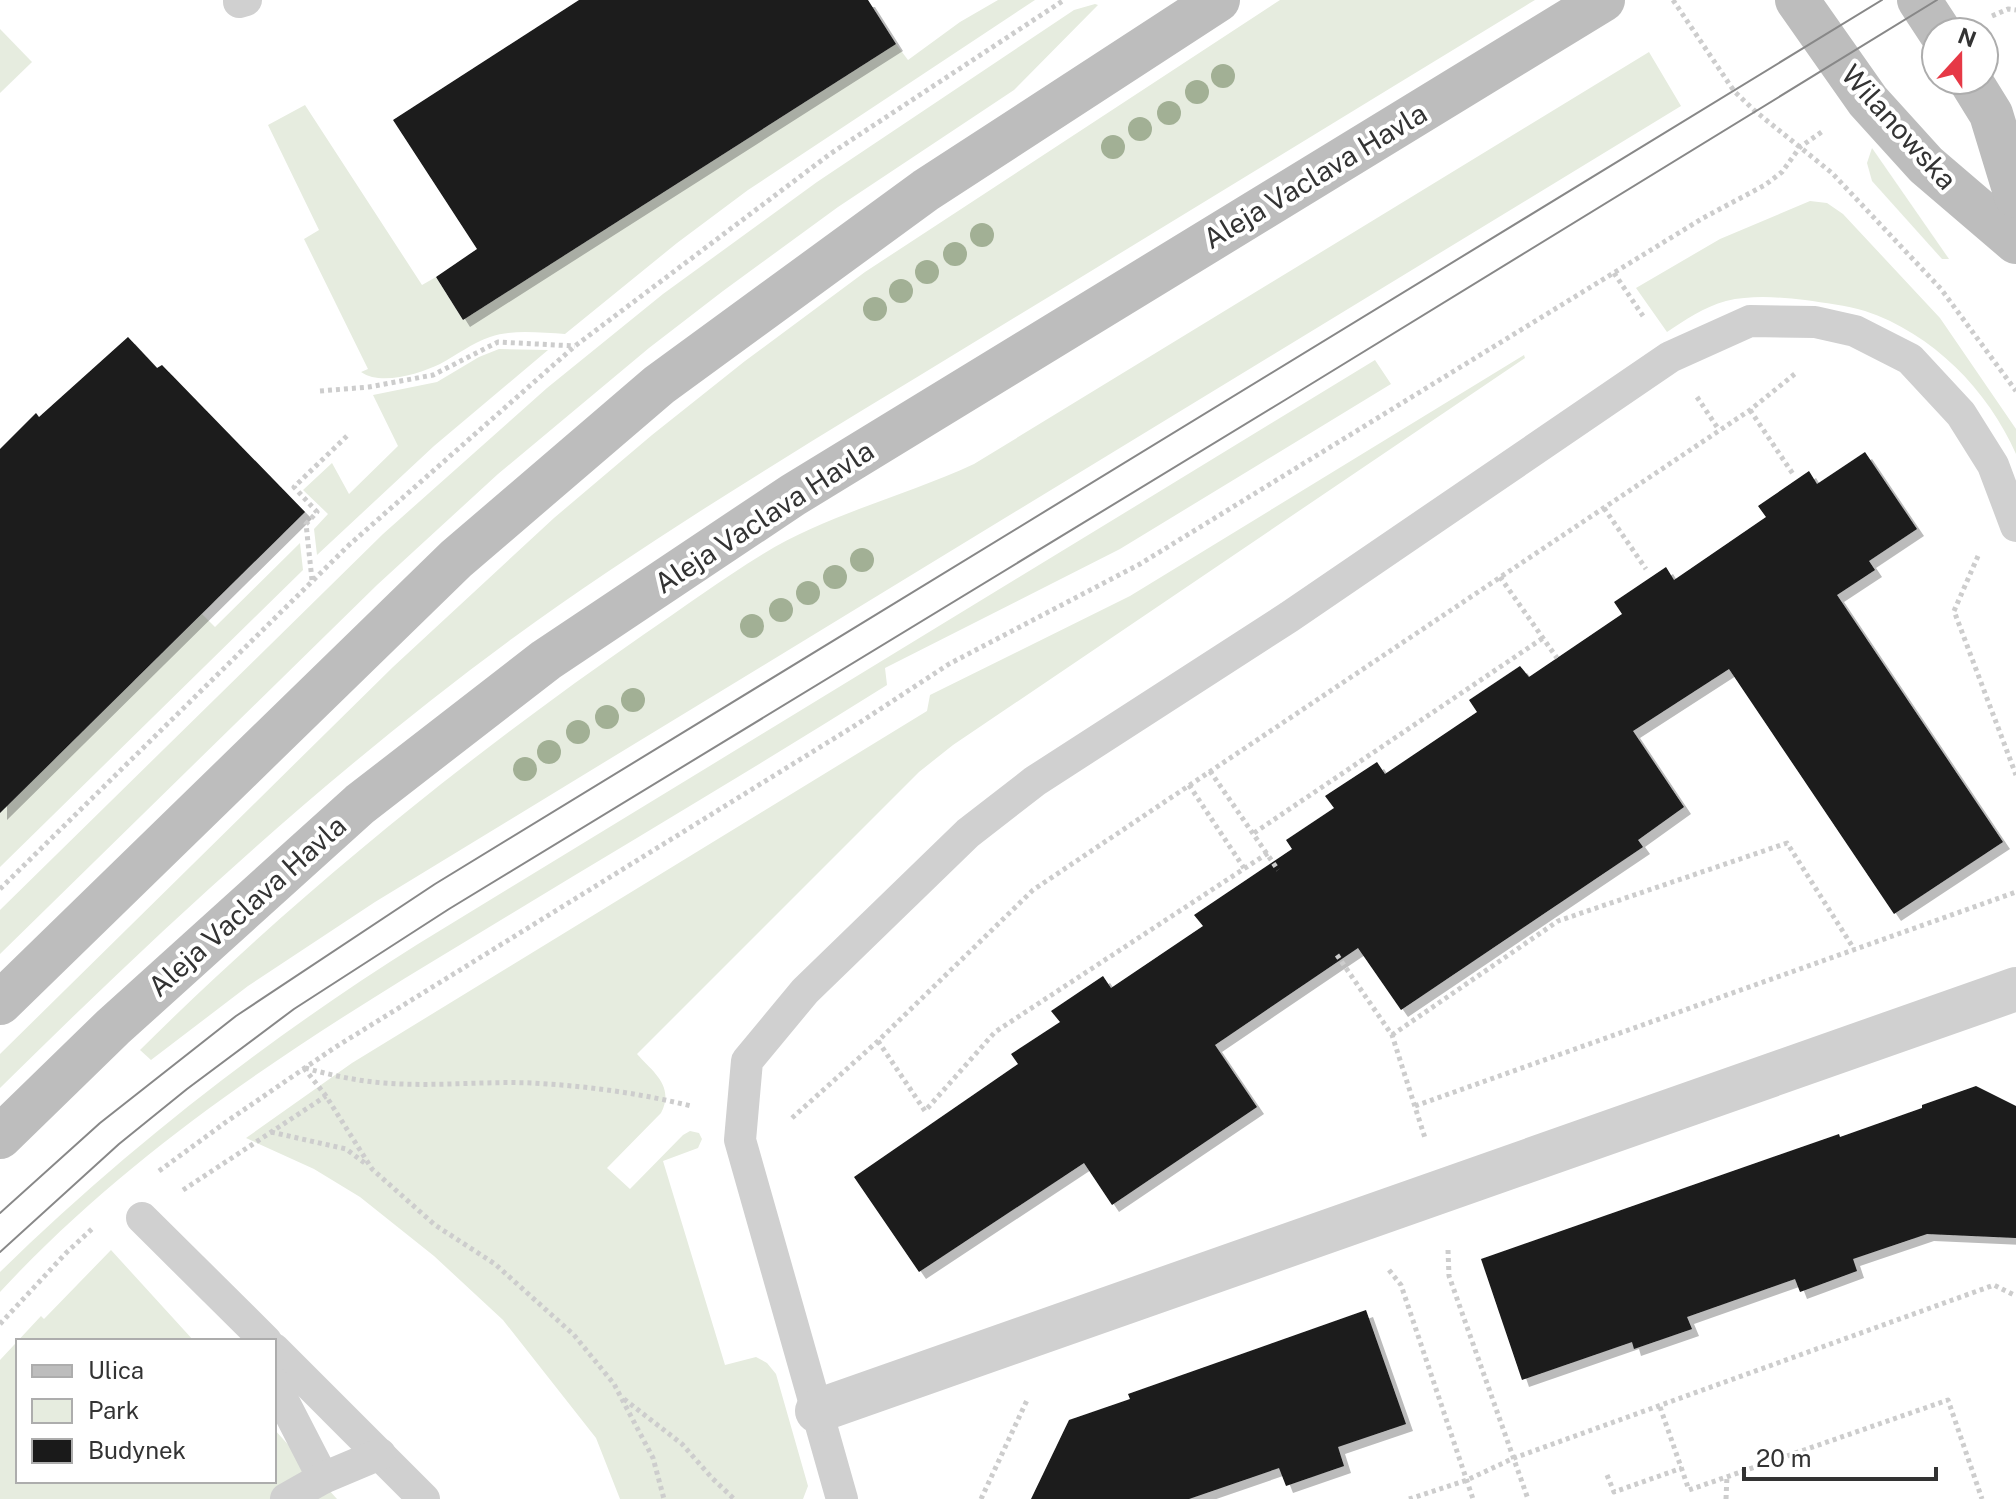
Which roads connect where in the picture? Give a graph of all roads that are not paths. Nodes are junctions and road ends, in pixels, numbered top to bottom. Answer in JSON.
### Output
{"nodes":[{"id":1,"x":239,"y":0,"type":"edge"},
{"id":2,"x":246,"y":0,"type":"edge"},
{"id":3,"x":1218,"y":0,"type":"edge"},
{"id":4,"x":1603,"y":0,"type":"edge"},
{"id":5,"x":1797,"y":0,"type":"edge"},
{"id":6,"x":1980,"y":96,"type":"edge"},
{"id":7,"x":2016,"y":196,"type":"edge"},
{"id":8,"x":2016,"y":242,"type":"edge"},
{"id":9,"x":2016,"y":526,"type":"edge"},
{"id":10,"x":2016,"y":989,"type":"edge"},
{"id":11,"x":0,"y":1003,"type":"edge"},
{"id":12,"x":0,"y":1137,"type":"edge"},
{"id":13,"x":142,"y":1218,"type":"dead end"},
{"id":14,"x":245,"y":1327,"type":"edge"},
{"id":15,"x":263,"y":1339,"type":"edge"},
{"id":16,"x":276,"y":1351,"type":"edge"},
{"id":17,"x":276,"y":1387,"type":"edge"},
{"id":18,"x":817,"y":1411,"type":"junction"},
{"id":19,"x":380,"y":1454,"type":"junction"},
{"id":20,"x":323,"y":1478,"type":"junction"},
{"id":21,"x":286,"y":1499,"type":"edge"},
{"id":22,"x":424,"y":1499,"type":"edge"},
{"id":23,"x":842,"y":1499,"type":"edge"}],
"edges":[{"from":1,"to":2,"type":"lane"},
{"from":3,"to":11,"type":"main road"},
{"from":4,"to":12,"type":"main road","name":"Aleja Vaclava Havla"},
{"from":5,"to":8,"type":"main road","name":"Wilanowska"},
{"from":6,"to":7,"type":"main road"},
{"from":9,"to":18,"type":"lane"},
{"from":10,"to":18,"type":"street"},
{"from":13,"to":14,"type":"lane"},
{"from":14,"to":15,"type":"lane"},
{"from":16,"to":19,"type":"lane"},
{"from":17,"to":20,"type":"lane"},
{"from":18,"to":23,"type":"lane"},
{"from":19,"to":20,"type":"lane"},
{"from":19,"to":22,"type":"lane"},
{"from":20,"to":21,"type":"lane"}]}
